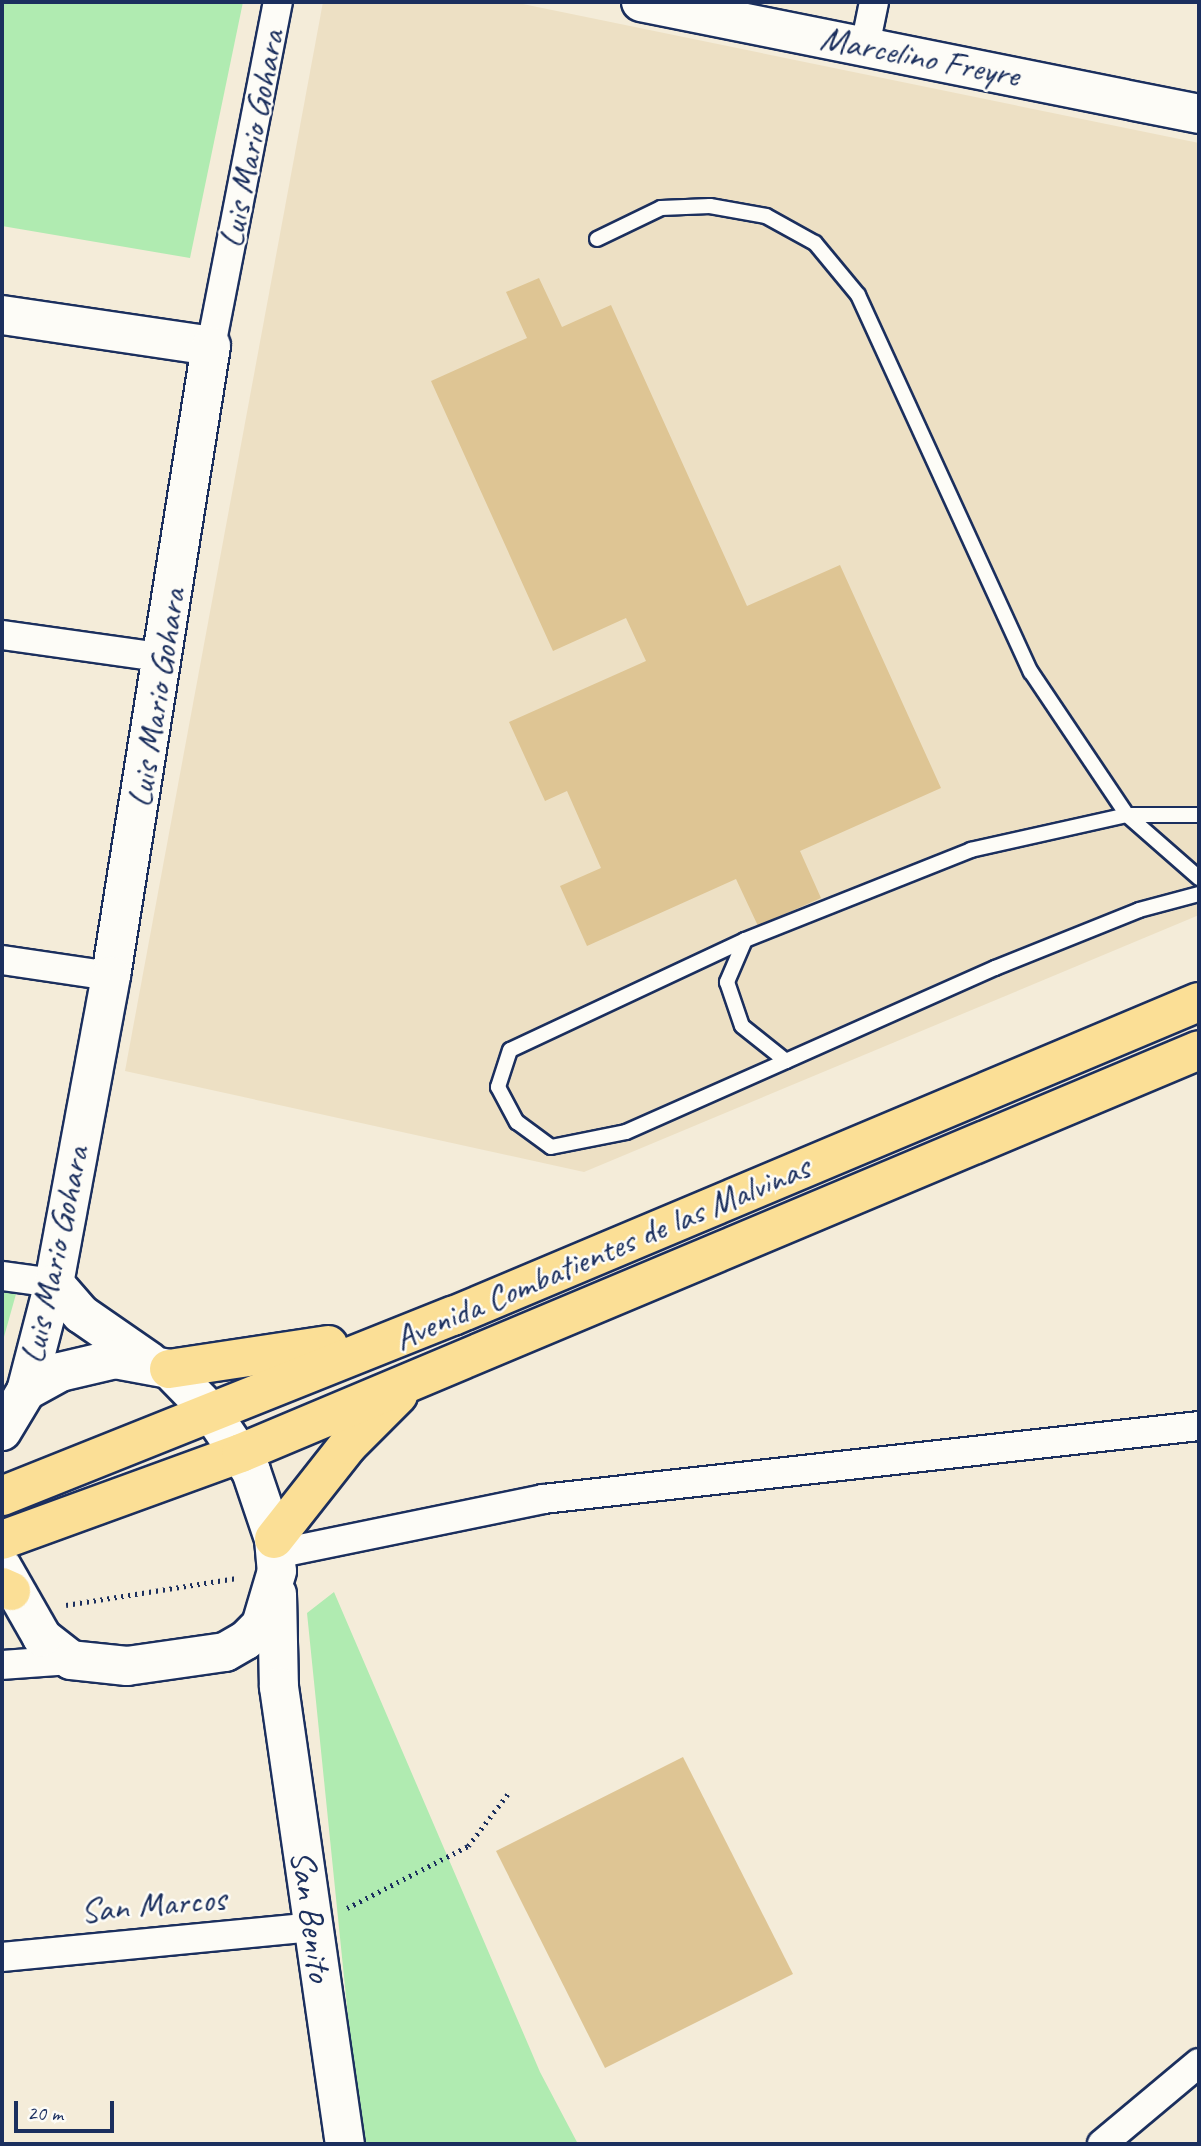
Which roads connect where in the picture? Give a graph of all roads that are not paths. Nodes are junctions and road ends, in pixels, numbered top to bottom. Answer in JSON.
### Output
{"nodes":[{"id":1,"x":278,"y":2,"type":"edge"},
{"id":2,"x":640,"y":2,"type":"edge"},
{"id":3,"x":874,"y":2,"type":"edge"},
{"id":4,"x":865,"y":46,"type":"junction"},
{"id":5,"x":1199,"y":114,"type":"edge"},
{"id":6,"x":597,"y":239,"type":"dead end"},
{"id":7,"x":2,"y":315,"type":"edge"},
{"id":8,"x":211,"y":346,"type":"junction"},
{"id":9,"x":2,"y":635,"type":"edge"},
{"id":10,"x":165,"y":658,"type":"junction"},
{"id":11,"x":1126,"y":815,"type":"junction"},
{"id":12,"x":1199,"y":815,"type":"edge"},
{"id":13,"x":1199,"y":878,"type":"edge"},
{"id":14,"x":1199,"y":894,"type":"edge"},
{"id":15,"x":745,"y":940,"type":"junction"},
{"id":16,"x":2,"y":960,"type":"edge"},
{"id":17,"x":111,"y":976,"type":"junction"},
{"id":18,"x":1199,"y":1002,"type":"edge"},
{"id":19,"x":1199,"y":1050,"type":"edge"},
{"id":20,"x":786,"y":1061,"type":"junction"},
{"id":21,"x":2,"y":1276,"type":"edge"},
{"id":22,"x":54,"y":1283,"type":"junction"},
{"id":23,"x":453,"y":1316,"type":"junction"},
{"id":24,"x":160,"y":1366,"type":"junction"},
{"id":25,"x":412,"y":1381,"type":"junction"},
{"id":26,"x":14,"y":1395,"type":"edge"},
{"id":27,"x":211,"y":1412,"type":"junction"},
{"id":28,"x":1199,"y":1426,"type":"edge"},
{"id":29,"x":2,"y":1432,"type":"edge"},
{"id":30,"x":241,"y":1453,"type":"junction"},
{"id":31,"x":2,"y":1496,"type":"edge"},
{"id":32,"x":2,"y":1540,"type":"edge"},
{"id":33,"x":276,"y":1555,"type":"junction"},
{"id":34,"x":10,"y":1589,"type":"edge"},
{"id":35,"x":225,"y":1652,"type":"junction"},
{"id":36,"x":71,"y":1660,"type":"junction"},
{"id":37,"x":2,"y":1665,"type":"edge"},
{"id":38,"x":279,"y":1687,"type":"junction"},
{"id":39,"x":312,"y":1927,"type":"junction"},
{"id":40,"x":2,"y":1957,"type":"edge"},
{"id":41,"x":1199,"y":2063,"type":"edge"},
{"id":42,"x":345,"y":2144,"type":"edge"},
{"id":43,"x":1102,"y":2144,"type":"edge"}],
"edges":[{"from":1,"to":8,"type":"street","name":"Luis Mario Gohara"},
{"from":2,"to":4,"type":"street","name":"Marcelino Freyre"},
{"from":3,"to":4,"type":"street"},
{"from":4,"to":5,"type":"street","name":"Marcelino Freyre"},
{"from":6,"to":11,"type":"lane"},
{"from":7,"to":8,"type":"street"},
{"from":8,"to":10,"type":"street","name":"Luis Mario Gohara"},
{"from":9,"to":10,"type":"street"},
{"from":10,"to":17,"type":"street","name":"Luis Mario Gohara"},
{"from":11,"to":12,"type":"lane"},
{"from":11,"to":13,"type":"lane"},
{"from":11,"to":15,"type":"lane"},
{"from":14,"to":20,"type":"lane"},
{"from":15,"to":20,"type":"lane"},
{"from":15,"to":20,"type":"lane"},
{"from":16,"to":17,"type":"street"},
{"from":17,"to":22,"type":"street","name":"Luis Mario Gohara"},
{"from":18,"to":23,"type":"main road","name":"Avenida Combatientes de las Malvinas"},
{"from":19,"to":25,"type":"main road","name":"Avenida Combatientes de las Malvinas"},
{"from":21,"to":22,"type":"street"},
{"from":22,"to":24,"type":"street"},
{"from":22,"to":26,"type":"street","name":"Luis Mario Gohara"},
{"from":23,"to":24,"type":"main road"},
{"from":23,"to":27,"type":"main road","name":"Avenida Combatientes de las Malvinas"},
{"from":24,"to":26,"type":"street"},
{"from":24,"to":27,"type":"street"},
{"from":25,"to":30,"type":"main road","name":"Avenida Combatientes de las Malvinas"},
{"from":25,"to":33,"type":"main road"},
{"from":26,"to":29,"type":"street","name":"Luis Mario Gohara"},
{"from":27,"to":30,"type":"street"},
{"from":27,"to":31,"type":"main road","name":"Avenida Combatientes de las Malvinas"},
{"from":28,"to":33,"type":"street"},
{"from":30,"to":32,"type":"main road","name":"Avenida Combatientes de las Malvinas"},
{"from":30,"to":33,"type":"street"},
{"from":33,"to":35,"type":"street"},
{"from":33,"to":38,"type":"street","name":"San Benito"},
{"from":34,"to":36,"type":"street"},
{"from":35,"to":36,"type":"street"},
{"from":35,"to":38,"type":"street"},
{"from":36,"to":37,"type":"street"},
{"from":38,"to":39,"type":"street","name":"San Benito"},
{"from":39,"to":40,"type":"street","name":"San Marcos"},
{"from":39,"to":42,"type":"street","name":"San Benito"},
{"from":41,"to":43,"type":"street"}]}
